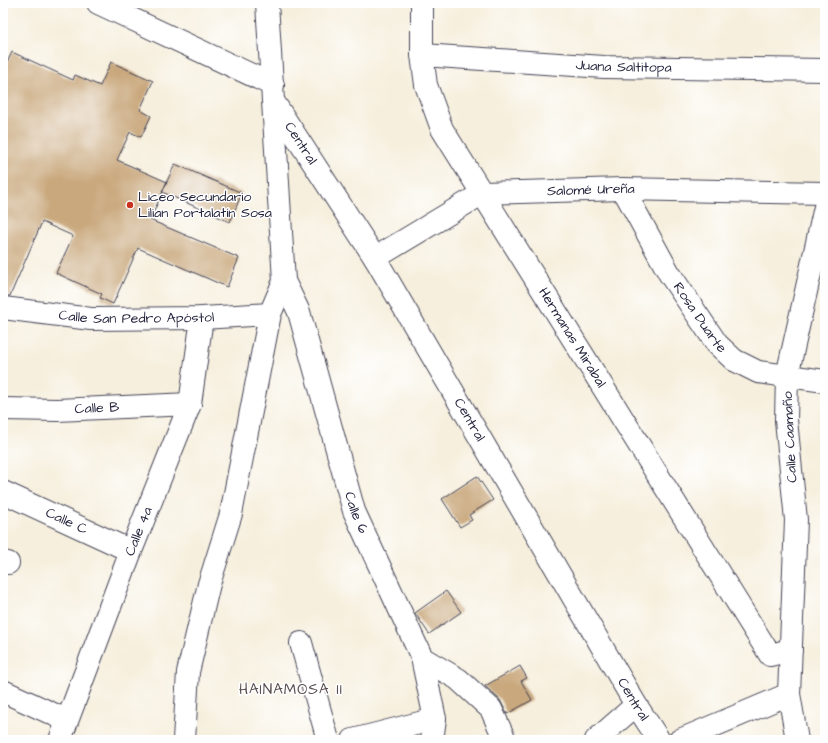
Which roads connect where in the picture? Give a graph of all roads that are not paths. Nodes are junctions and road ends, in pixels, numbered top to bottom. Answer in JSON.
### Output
{"nodes":[{"id":1,"x":98,"y":3,"type":"edge"},
{"id":2,"x":267,"y":3,"type":"edge"},
{"id":3,"x":422,"y":3,"type":"edge"},
{"id":4,"x":422,"y":55,"type":"junction"},
{"id":5,"x":825,"y":70,"type":"edge"},
{"id":6,"x":273,"y":94,"type":"junction"},
{"id":7,"x":623,"y":189,"type":"junction"},
{"id":8,"x":483,"y":193,"type":"junction"},
{"id":9,"x":825,"y":193,"type":"edge"},
{"id":10,"x":825,"y":207,"type":"edge"},
{"id":11,"x":375,"y":258,"type":"junction"},
{"id":12,"x":284,"y":281,"type":"junction"},
{"id":13,"x":3,"y":308,"type":"edge"},
{"id":14,"x":270,"y":314,"type":"junction"},
{"id":15,"x":202,"y":318,"type":"junction"},
{"id":16,"x":786,"y":376,"type":"junction"},
{"id":17,"x":825,"y":381,"type":"edge"},
{"id":18,"x":190,"y":404,"type":"junction"},
{"id":19,"x":3,"y":409,"type":"edge"},
{"id":20,"x":3,"y":492,"type":"edge"},
{"id":21,"x":131,"y":551,"type":"junction"},
{"id":22,"x":301,"y":643,"type":"dead end"},
{"id":23,"x":780,"y":652,"type":"junction"},
{"id":24,"x":422,"y":658,"type":"junction"},
{"id":25,"x":3,"y":690,"type":"edge"},
{"id":26,"x":789,"y":694,"type":"junction"},
{"id":27,"x":636,"y":705,"type":"junction"},
{"id":28,"x":434,"y":729,"type":"edge"},
{"id":29,"x":63,"y":730,"type":"edge"},
{"id":30,"x":184,"y":740,"type":"edge"},
{"id":31,"x":328,"y":740,"type":"edge"},
{"id":32,"x":353,"y":740,"type":"edge"},
{"id":33,"x":505,"y":740,"type":"edge"},
{"id":34,"x":596,"y":740,"type":"edge"},
{"id":35,"x":659,"y":740,"type":"edge"},
{"id":36,"x":680,"y":740,"type":"edge"},
{"id":37,"x":797,"y":740,"type":"edge"}],
"edges":[{"from":1,"to":6,"type":"street"},
{"from":2,"to":6,"type":"street"},
{"from":3,"to":4,"type":"street","name":"Hermanas Mirabal"},
{"from":4,"to":5,"type":"street","name":"Juana Saltitopa"},
{"from":4,"to":8,"type":"street","name":"Hermanas Mirabal"},
{"from":6,"to":11,"type":"street","name":"Central"},
{"from":6,"to":12,"type":"street"},
{"from":7,"to":8,"type":"street","name":"Salomé Ureña"},
{"from":7,"to":9,"type":"street","name":"Salomé Ureña"},
{"from":7,"to":16,"type":"street","name":"Rosa Duarte"},
{"from":8,"to":11,"type":"street","name":"Salomé Ureña"},
{"from":8,"to":23,"type":"street","name":"Hermanas Mirabal"},
{"from":10,"to":16,"type":"street","name":"Calle Caamaño"},
{"from":11,"to":27,"type":"street","name":"Central"},
{"from":12,"to":14,"type":"street"},
{"from":12,"to":24,"type":"street","name":"Calle 6"},
{"from":13,"to":15,"type":"street","name":"Calle San Pedro Apóstol"},
{"from":14,"to":15,"type":"street","name":"Calle San Pedro Apóstol"},
{"from":14,"to":30,"type":"street"},
{"from":15,"to":18,"type":"street","name":"Calle 4a"},
{"from":16,"to":17,"type":"street","name":"Rosa Duarte"},
{"from":16,"to":23,"type":"street","name":"Calle Caamaño"},
{"from":18,"to":19,"type":"street","name":"Calle B"},
{"from":18,"to":21,"type":"street","name":"Calle 4a"},
{"from":20,"to":21,"type":"street","name":"Calle C"},
{"from":21,"to":29,"type":"street","name":"Calle 4a"},
{"from":22,"to":31,"type":"street"},
{"from":23,"to":26,"type":"street","name":"Calle Caamaño"},
{"from":24,"to":28,"type":"street","name":"Calle 6"},
{"from":24,"to":33,"type":"street"},
{"from":25,"to":29,"type":"street"},
{"from":26,"to":36,"type":"street"},
{"from":26,"to":37,"type":"street","name":"Calle Caamaño"},
{"from":27,"to":34,"type":"street"},
{"from":27,"to":35,"type":"street","name":"Central"},
{"from":28,"to":32,"type":"street"}]}
